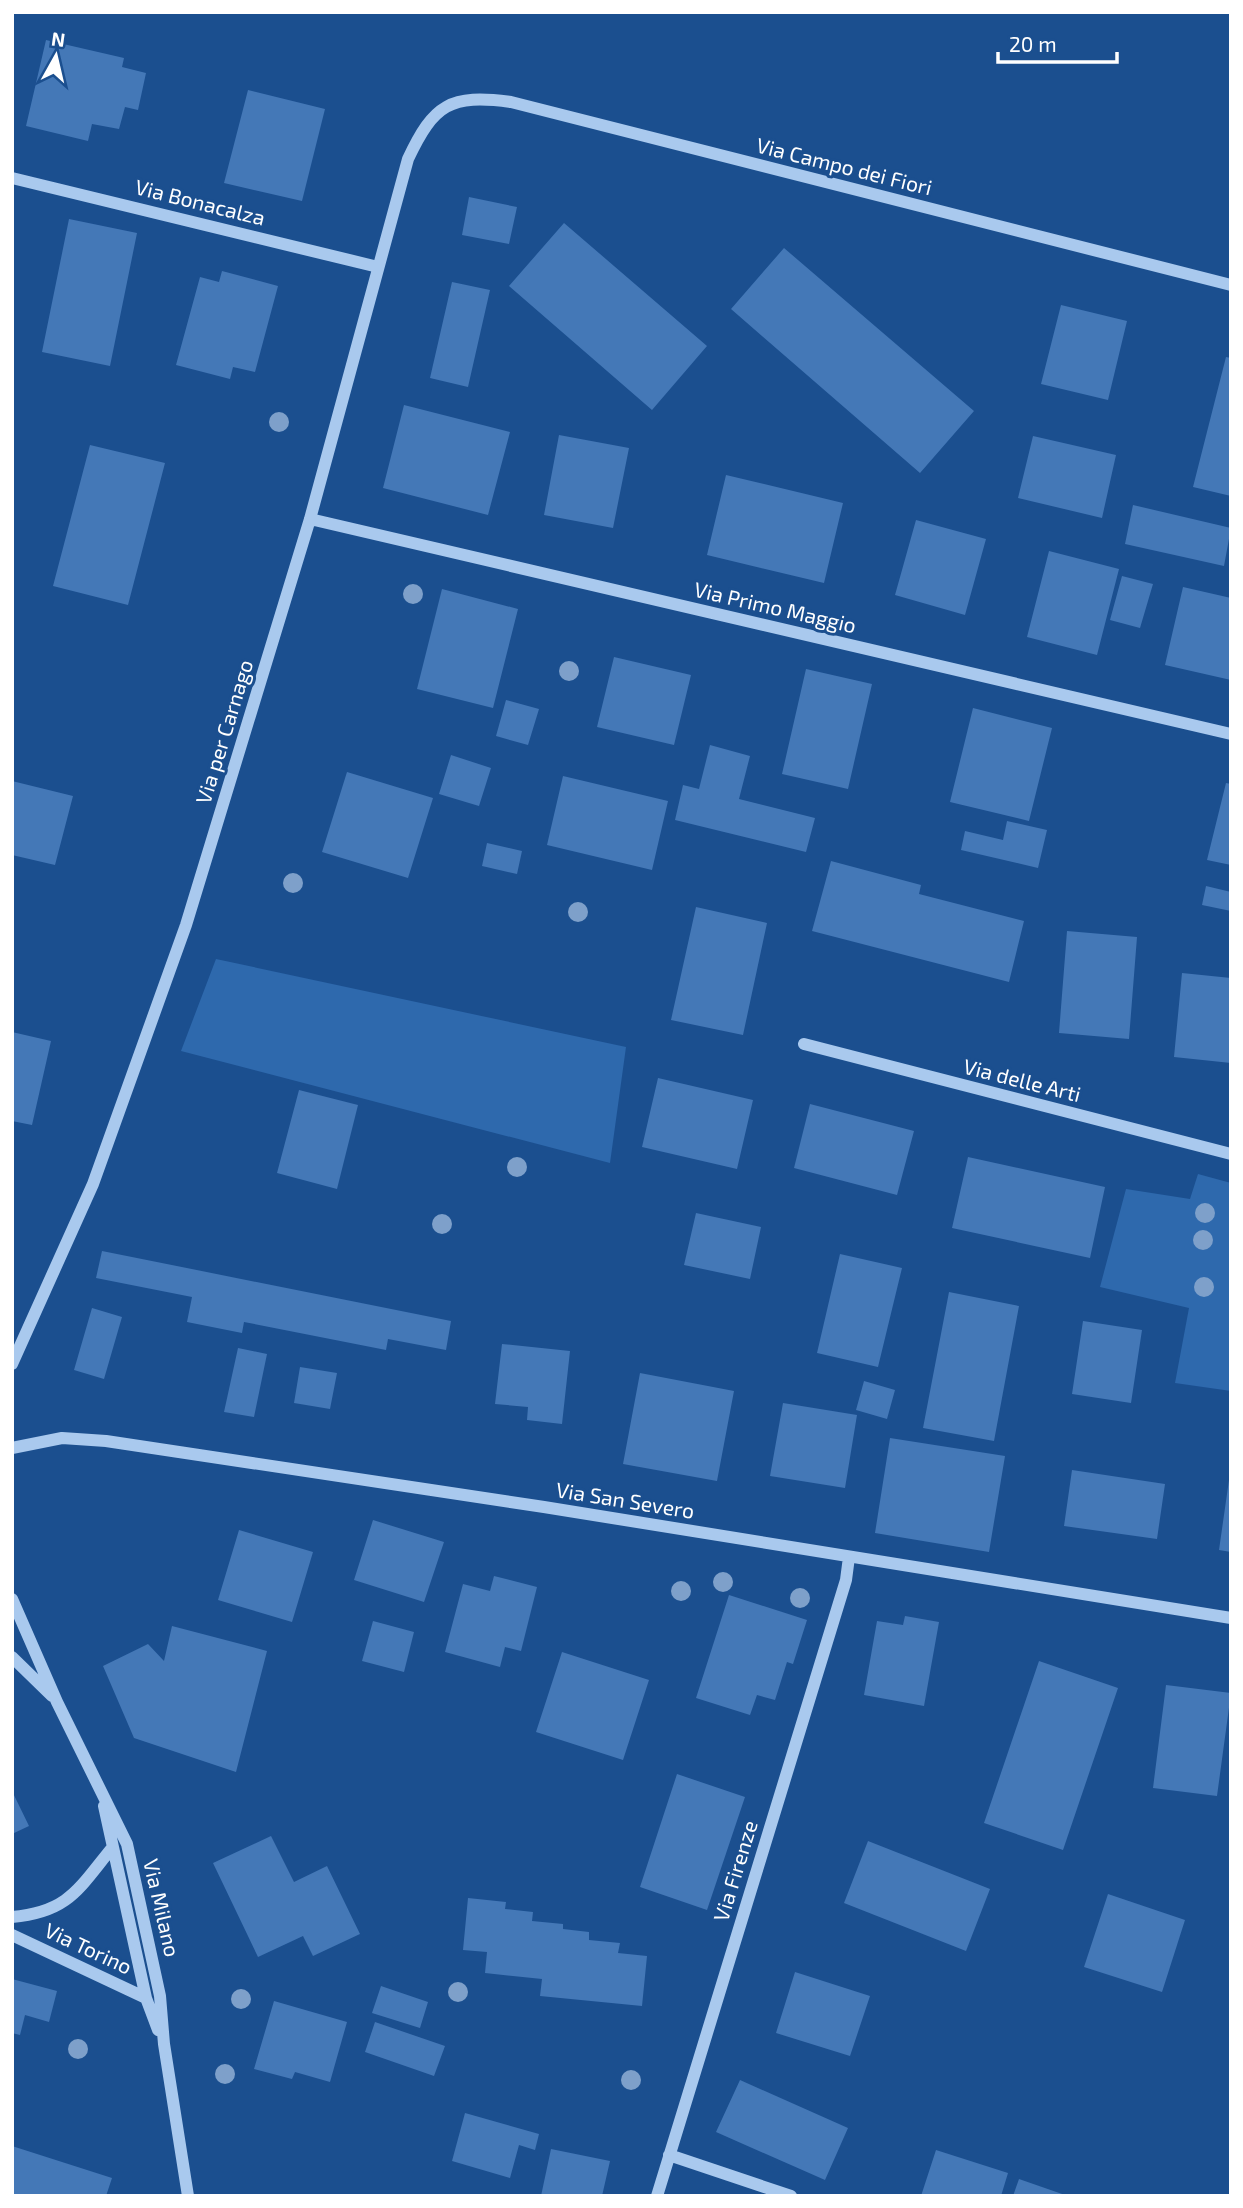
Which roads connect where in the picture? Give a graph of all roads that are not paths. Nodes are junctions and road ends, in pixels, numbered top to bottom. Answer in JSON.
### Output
{"nodes":[{"id":1,"x":446,"y":105,"type":"joint"},
{"id":2,"x":12,"y":178,"type":"edge"},
{"id":3,"x":378,"y":267,"type":"junction"},
{"id":4,"x":1231,"y":285,"type":"edge"},
{"id":5,"x":310,"y":519,"type":"junction"},
{"id":6,"x":1231,"y":734,"type":"edge"},
{"id":7,"x":804,"y":1044,"type":"dead end"},
{"id":8,"x":1231,"y":1154,"type":"edge"},
{"id":9,"x":12,"y":1364,"type":"edge"},
{"id":10,"x":12,"y":1448,"type":"edge"},
{"id":11,"x":849,"y":1557,"type":"junction"},
{"id":12,"x":12,"y":1599,"type":"edge"},
{"id":13,"x":1231,"y":1618,"type":"edge"},
{"id":14,"x":12,"y":1657,"type":"edge"},
{"id":15,"x":57,"y":1702,"type":"junction"},
{"id":16,"x":100,"y":1786,"type":"junction"},
{"id":17,"x":112,"y":1848,"type":"junction"},
{"id":18,"x":12,"y":1917,"type":"edge"},
{"id":19,"x":12,"y":1935,"type":"edge"},
{"id":20,"x":146,"y":1998,"type":"junction"},
{"id":21,"x":164,"y":2044,"type":"junction"},
{"id":22,"x":669,"y":2155,"type":"junction"},
{"id":23,"x":188,"y":2196,"type":"edge"},
{"id":24,"x":657,"y":2196,"type":"edge"},
{"id":25,"x":791,"y":2196,"type":"edge"}],
"edges":[{"from":1,"to":3,"type":"street","name":"Via per Carnago"},
{"from":1,"to":4,"type":"street","name":"Via Campo dei Fiori"},
{"from":2,"to":3,"type":"street","name":"Via Bonacalza"},
{"from":3,"to":5,"type":"street","name":"Via per Carnago"},
{"from":5,"to":6,"type":"street","name":"Via Primo Maggio"},
{"from":5,"to":9,"type":"street","name":"Via per Carnago"},
{"from":7,"to":8,"type":"street","name":"Via delle Arti"},
{"from":10,"to":11,"type":"street","name":"Via San Severo"},
{"from":11,"to":13,"type":"street","name":"Via San Severo"},
{"from":11,"to":22,"type":"street","name":"Via Firenze"},
{"from":12,"to":15,"type":"street","name":"Via Milano"},
{"from":14,"to":15,"type":"street","name":"Via Milano"},
{"from":15,"to":16,"type":"street","name":"Via Milano"},
{"from":16,"to":17,"type":"street","name":"Via Milano"},
{"from":16,"to":21,"type":"street","name":"Via Milano"},
{"from":17,"to":18,"type":"street","name":"Via Torino"},
{"from":17,"to":20,"type":"street","name":"Via Milano"},
{"from":19,"to":20,"type":"street","name":"Via Torino"},
{"from":20,"to":21,"type":"street","name":"Via Milano"},
{"from":21,"to":23,"type":"street","name":"Via Milano"},
{"from":22,"to":24,"type":"street","name":"Via Firenze"},
{"from":22,"to":25,"type":"street"}]}
